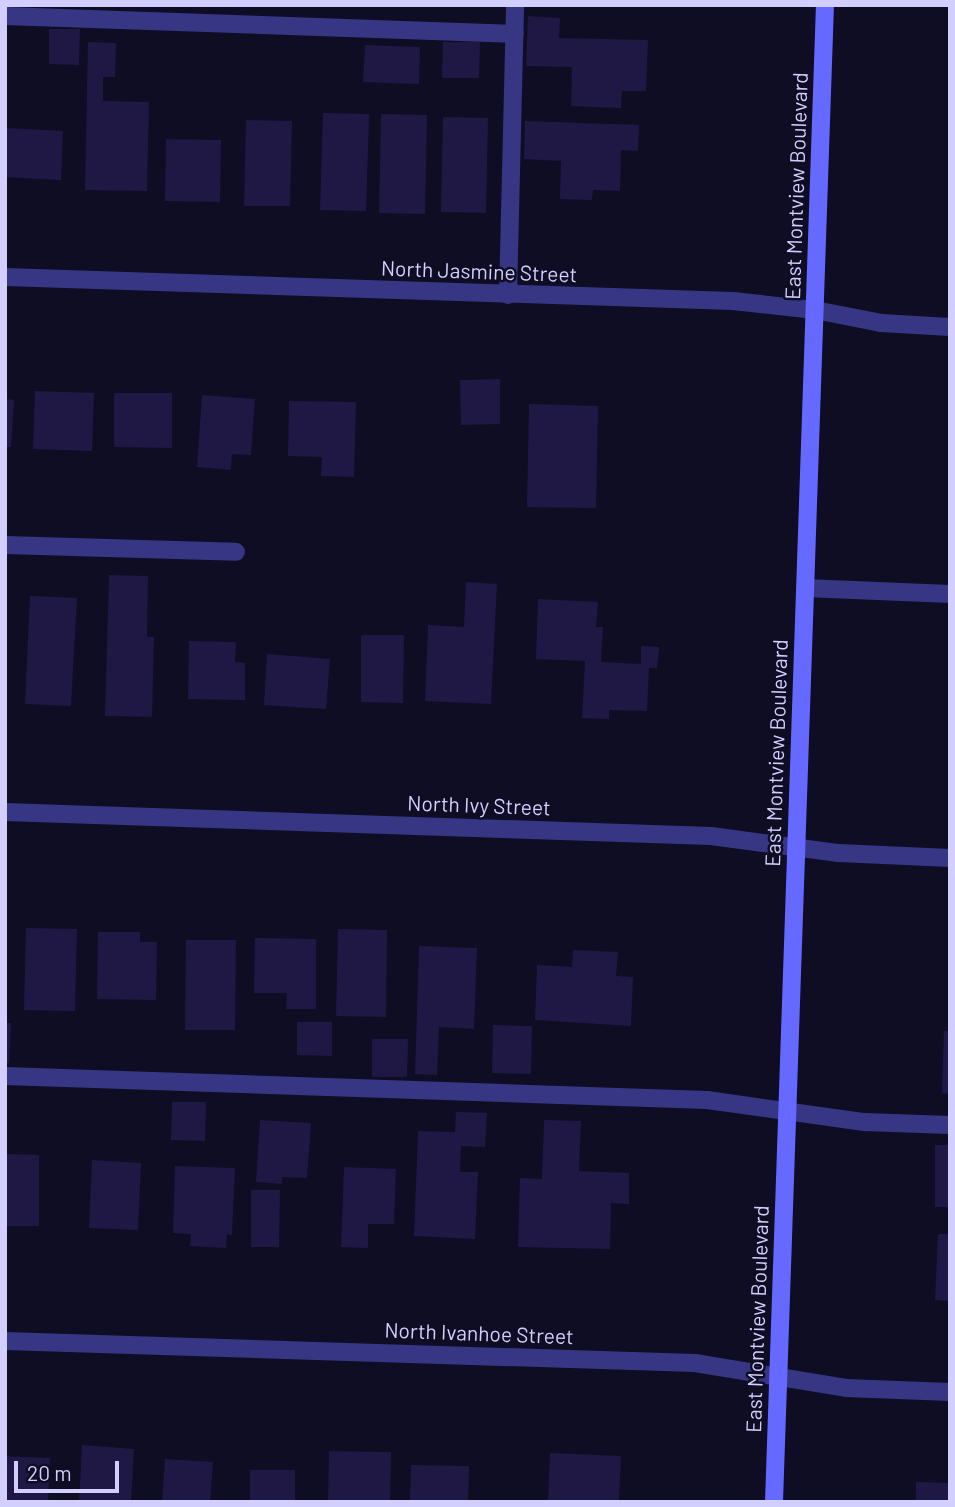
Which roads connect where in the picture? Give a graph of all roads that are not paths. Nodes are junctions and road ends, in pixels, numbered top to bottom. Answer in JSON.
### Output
{"nodes":[{"id":1,"x":515,"y":5,"type":"edge"},
{"id":2,"x":825,"y":5,"type":"edge"},
{"id":3,"x":5,"y":16,"type":"edge"},
{"id":4,"x":515,"y":34,"type":"junction"},
{"id":5,"x":5,"y":277,"type":"edge"},
{"id":6,"x":508,"y":295,"type":"junction"},
{"id":7,"x":815,"y":310,"type":"junction"},
{"id":8,"x":950,"y":327,"type":"edge"},
{"id":9,"x":5,"y":545,"type":"edge"},
{"id":10,"x":236,"y":552,"type":"dead end"},
{"id":11,"x":804,"y":588,"type":"junction"},
{"id":12,"x":950,"y":593,"type":"edge"},
{"id":13,"x":5,"y":812,"type":"edge"},
{"id":14,"x":796,"y":846,"type":"junction"},
{"id":15,"x":950,"y":858,"type":"edge"},
{"id":16,"x":5,"y":1076,"type":"edge"},
{"id":17,"x":787,"y":1112,"type":"junction"},
{"id":18,"x":950,"y":1125,"type":"edge"},
{"id":19,"x":5,"y":1341,"type":"edge"},
{"id":20,"x":778,"y":1376,"type":"junction"},
{"id":21,"x":950,"y":1392,"type":"edge"},
{"id":22,"x":774,"y":1502,"type":"edge"}],
"edges":[{"from":1,"to":4,"type":"street"},
{"from":2,"to":7,"type":"street","name":"East Montview Boulevard"},
{"from":3,"to":4,"type":"street"},
{"from":4,"to":6,"type":"street"},
{"from":5,"to":6,"type":"street","name":"North Jasmine Street"},
{"from":6,"to":7,"type":"street","name":"North Jasmine Street"},
{"from":7,"to":8,"type":"street","name":"North Jasmine Street"},
{"from":7,"to":11,"type":"street","name":"East Montview Boulevard"},
{"from":9,"to":10,"type":"street"},
{"from":11,"to":12,"type":"street"},
{"from":11,"to":14,"type":"street","name":"East Montview Boulevard"},
{"from":13,"to":14,"type":"street","name":"North Ivy Street"},
{"from":14,"to":15,"type":"street","name":"North Ivy Street"},
{"from":14,"to":17,"type":"street","name":"East Montview Boulevard"},
{"from":16,"to":17,"type":"street"},
{"from":17,"to":18,"type":"street"},
{"from":17,"to":20,"type":"street","name":"East Montview Boulevard"},
{"from":19,"to":20,"type":"street","name":"North Ivanhoe Street"},
{"from":20,"to":21,"type":"street","name":"North Ivanhoe Street"},
{"from":20,"to":22,"type":"street","name":"East Montview Boulevard"}]}
